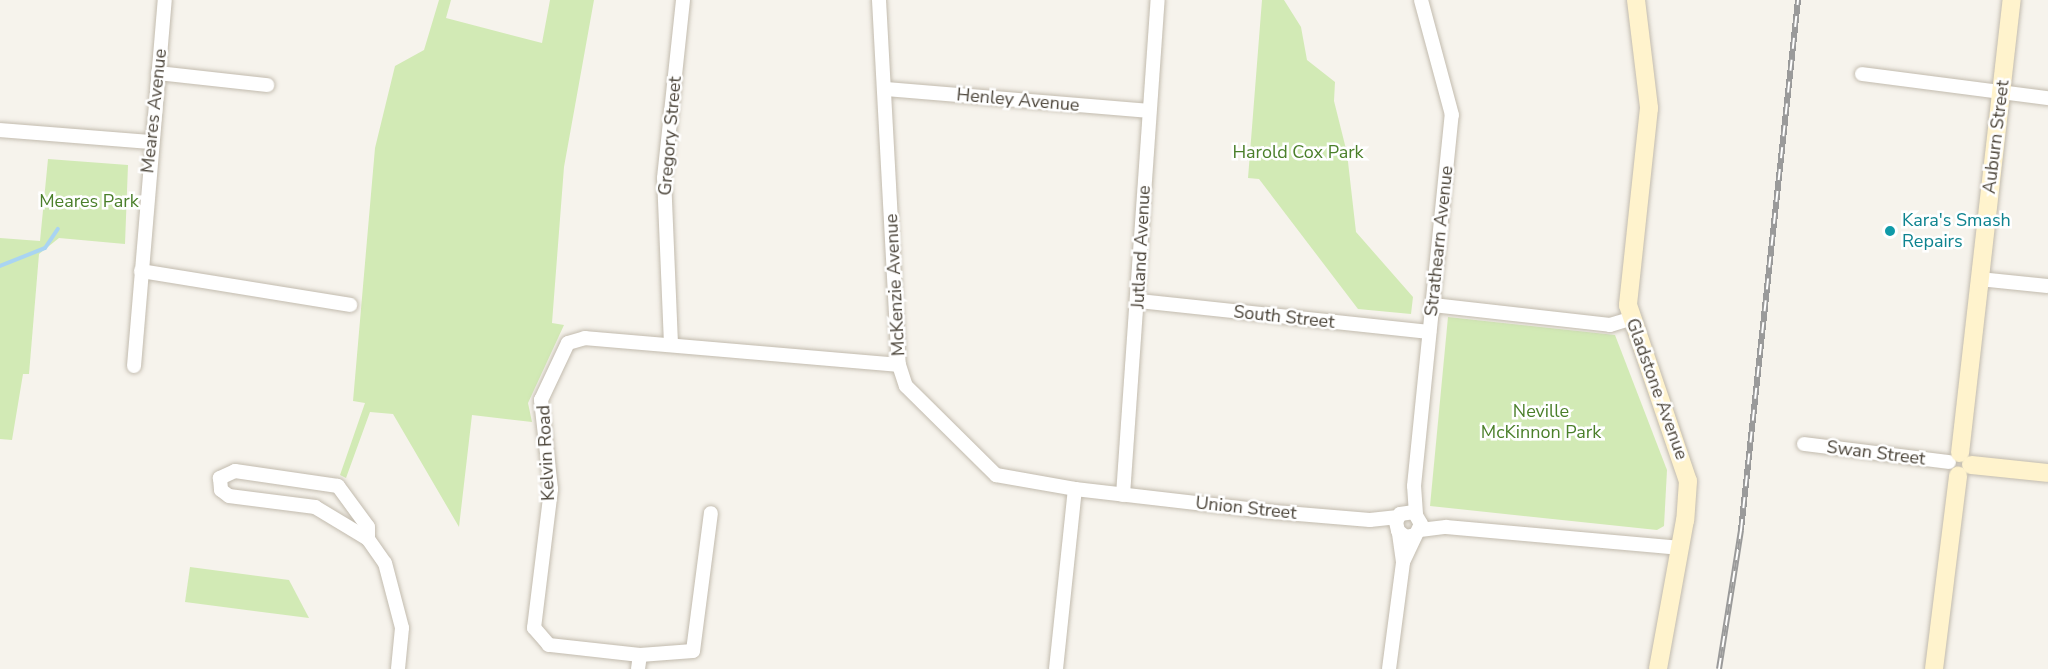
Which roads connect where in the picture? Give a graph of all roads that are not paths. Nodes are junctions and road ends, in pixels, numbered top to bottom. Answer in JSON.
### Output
{"nodes":[{"id":1,"x":165,"y":0,"type":"edge"},
{"id":2,"x":683,"y":0,"type":"edge"},
{"id":3,"x":879,"y":0,"type":"edge"},
{"id":4,"x":1158,"y":0,"type":"edge"},
{"id":5,"x":1421,"y":0,"type":"edge"},
{"id":6,"x":1636,"y":0,"type":"edge"},
{"id":7,"x":2012,"y":0,"type":"edge"},
{"id":8,"x":158,"y":73,"type":"junction"},
{"id":9,"x":1862,"y":74,"type":"dead end"},
{"id":10,"x":267,"y":85,"type":"dead end"},
{"id":11,"x":887,"y":89,"type":"junction"},
{"id":12,"x":2002,"y":93,"type":"junction"},
{"id":13,"x":2048,"y":98,"type":"edge"},
{"id":14,"x":1149,"y":111,"type":"junction"},
{"id":15,"x":0,"y":130,"type":"edge"},
{"id":16,"x":150,"y":142,"type":"junction"},
{"id":17,"x":141,"y":271,"type":"junction"},
{"id":18,"x":1979,"y":279,"type":"junction"},
{"id":19,"x":2048,"y":286,"type":"edge"},
{"id":20,"x":1139,"y":301,"type":"junction"},
{"id":21,"x":350,"y":305,"type":"dead end"},
{"id":22,"x":1433,"y":305,"type":"junction"},
{"id":23,"x":1630,"y":319,"type":"junction"},
{"id":24,"x":1429,"y":332,"type":"junction"},
{"id":25,"x":670,"y":344,"type":"junction"},
{"id":26,"x":899,"y":365,"type":"junction"},
{"id":27,"x":134,"y":366,"type":"dead end"},
{"id":28,"x":1804,"y":444,"type":"dead end"},
{"id":29,"x":1959,"y":464,"type":"junction"},
{"id":30,"x":2048,"y":473,"type":"edge"},
{"id":31,"x":1076,"y":489,"type":"junction"},
{"id":32,"x":1123,"y":495,"type":"junction"},
{"id":33,"x":711,"y":513,"type":"dead end"},
{"id":34,"x":1409,"y":524,"type":"junction"},
{"id":35,"x":368,"y":539,"type":"junction"},
{"id":36,"x":1681,"y":548,"type":"junction"},
{"id":37,"x":639,"y":662,"type":"edge"},
{"id":38,"x":398,"y":669,"type":"edge"},
{"id":39,"x":1056,"y":669,"type":"edge"},
{"id":40,"x":1389,"y":669,"type":"edge"},
{"id":41,"x":1658,"y":669,"type":"edge"},
{"id":42,"x":1934,"y":669,"type":"edge"}],
"edges":[{"from":1,"to":8,"type":"street","name":"Meares Avenue"},
{"from":2,"to":25,"type":"street","name":"Gregory Street"},
{"from":3,"to":11,"type":"street","name":"McKenzie Avenue"},
{"from":4,"to":14,"type":"street","name":"Jutland Avenue"},
{"from":5,"to":22,"type":"street","name":"Strathearn Avenue"},
{"from":6,"to":23,"type":"street","name":"Gladstone Avenue"},
{"from":7,"to":12,"type":"street","name":"Auburn Street"},
{"from":8,"to":10,"type":"street"},
{"from":8,"to":16,"type":"street","name":"Meares Avenue"},
{"from":9,"to":12,"type":"street"},
{"from":11,"to":14,"type":"street","name":"Henley Avenue"},
{"from":11,"to":26,"type":"street","name":"McKenzie Avenue"},
{"from":12,"to":13,"type":"street"},
{"from":12,"to":18,"type":"street","name":"Auburn Street"},
{"from":14,"to":20,"type":"street","name":"Jutland Avenue"},
{"from":15,"to":16,"type":"street"},
{"from":16,"to":17,"type":"street","name":"Meares Avenue"},
{"from":17,"to":21,"type":"street"},
{"from":17,"to":27,"type":"street","name":"Meares Avenue"},
{"from":18,"to":19,"type":"street"},
{"from":18,"to":29,"type":"street","name":"Auburn Street"},
{"from":20,"to":24,"type":"street","name":"South Street"},
{"from":20,"to":32,"type":"street","name":"Jutland Avenue"},
{"from":22,"to":23,"type":"street"},
{"from":22,"to":24,"type":"street","name":"Strathearn Avenue"},
{"from":23,"to":36,"type":"street","name":"Gladstone Avenue"},
{"from":24,"to":34,"type":"street","name":"Strathearn Avenue"},
{"from":25,"to":26,"type":"street","name":"Kelvin Road"},
{"from":25,"to":37,"type":"street","name":"Kelvin Road"},
{"from":26,"to":31,"type":"street","name":"McKenzie Avenue"},
{"from":28,"to":29,"type":"street","name":"Swan Street"},
{"from":29,"to":30,"type":"street","name":"Swan Street"},
{"from":29,"to":42,"type":"street","name":"Auburn Street"},
{"from":31,"to":32,"type":"street","name":"McKenzie Avenue"},
{"from":31,"to":39,"type":"street"},
{"from":32,"to":34,"type":"street","name":"Union Street"},
{"from":33,"to":37,"type":"street","name":"Kelvin Road"},
{"from":34,"to":36,"type":"street","name":"Union Street"},
{"from":34,"to":40,"type":"street"},
{"from":35,"to":35,"type":"street"},
{"from":35,"to":38,"type":"street"},
{"from":36,"to":41,"type":"street","name":"Gladstone Avenue"}]}
